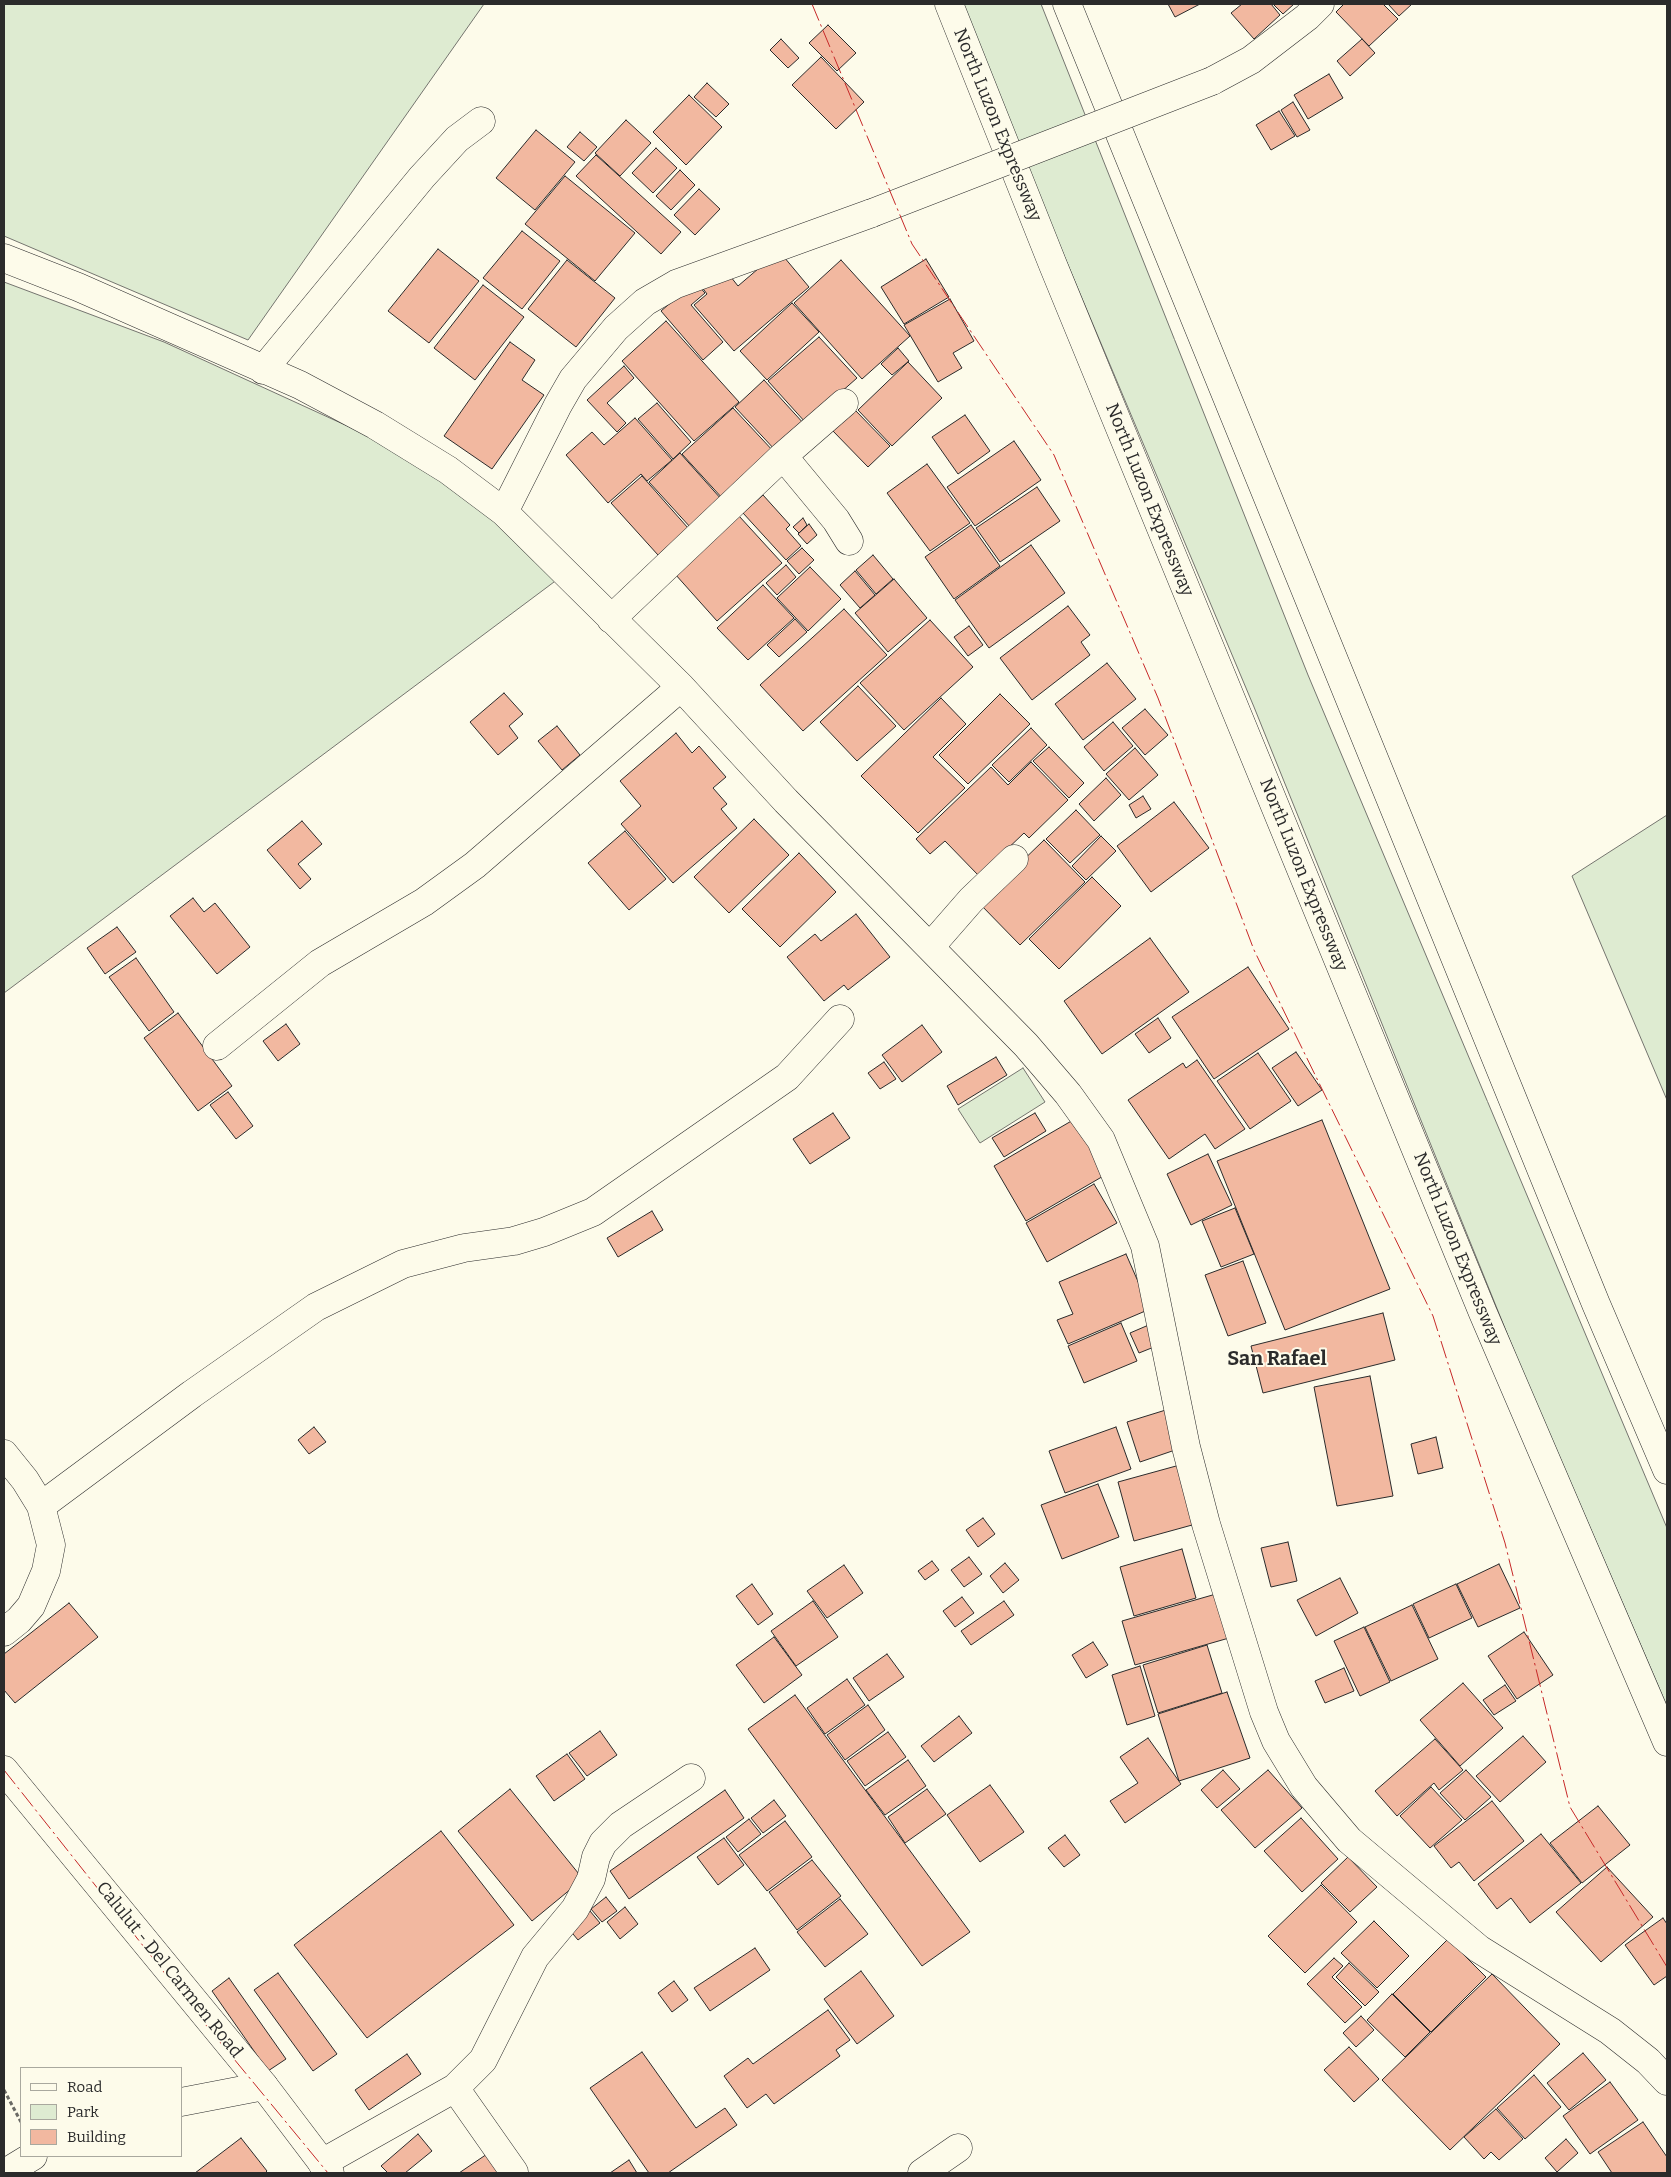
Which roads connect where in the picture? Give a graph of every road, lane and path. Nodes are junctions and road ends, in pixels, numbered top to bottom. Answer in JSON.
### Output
{"nodes":[{"id":1,"x":949,"y":4,"type":"edge"},
{"id":2,"x":1066,"y":4,"type":"edge"},
{"id":3,"x":1320,"y":4,"type":"edge"},
{"id":4,"x":481,"y":121,"type":"dead end"},
{"id":5,"x":4,"y":258,"type":"edge"},
{"id":6,"x":263,"y":370,"type":"junction"},
{"id":7,"x":844,"y":403,"type":"dead end"},
{"id":8,"x":783,"y":456,"type":"junction"},
{"id":9,"x":504,"y":512,"type":"junction"},
{"id":10,"x":849,"y":541,"type":"dead end"},
{"id":11,"x":611,"y":619,"type":"junction"},
{"id":12,"x":681,"y":687,"type":"junction"},
{"id":13,"x":1014,"y":859,"type":"dead end"},
{"id":14,"x":930,"y":947,"type":"junction"},
{"id":15,"x":840,"y":1020,"type":"dead end"},
{"id":16,"x":217,"y":1046,"type":"dead end"},
{"id":17,"x":4,"y":1454,"type":"edge"},
{"id":18,"x":1667,"y":1470,"type":"edge"},
{"id":19,"x":41,"y":1506,"type":"junction"},
{"id":20,"x":4,"y":1632,"type":"edge"},
{"id":21,"x":1667,"y":1742,"type":"edge"},
{"id":22,"x":4,"y":1770,"type":"edge"},
{"id":23,"x":692,"y":1778,"type":"dead end"},
{"id":24,"x":1667,"y":2081,"type":"edge"},
{"id":25,"x":264,"y":2086,"type":"junction"},
{"id":26,"x":456,"y":2088,"type":"junction"},
{"id":27,"x":4,"y":2090,"type":"edge"},
{"id":28,"x":182,"y":2102,"type":"edge"},
{"id":29,"x":20,"y":2120,"type":"edge"},
{"id":30,"x":958,"y":2148,"type":"dead end"},
{"id":31,"x":31,"y":2157,"type":"edge"},
{"id":32,"x":326,"y":2168,"type":"edge"},
{"id":33,"x":514,"y":2172,"type":"dead end"},
{"id":34,"x":5,"y":2173,"type":"edge"},
{"id":35,"x":922,"y":2173,"type":"edge"}],
"edges":[{"from":1,"to":21,"type":"main road","name":"North Luzon Expressway"},
{"from":2,"to":18,"type":"main road"},
{"from":3,"to":9,"type":"main road","bridge":true},
{"from":4,"to":6,"type":"main road"},
{"from":5,"to":6,"type":"main road"},
{"from":6,"to":9,"type":"main road"},
{"from":7,"to":8,"type":"main road"},
{"from":8,"to":10,"type":"main road"},
{"from":8,"to":11,"type":"main road"},
{"from":9,"to":11,"type":"main road"},
{"from":11,"to":12,"type":"main road"},
{"from":12,"to":14,"type":"main road"},
{"from":12,"to":16,"type":"main road"},
{"from":13,"to":14,"type":"main road"},
{"from":14,"to":24,"type":"main road"},
{"from":15,"to":19,"type":"main road"},
{"from":17,"to":19,"type":"main road"},
{"from":19,"to":20,"type":"main road"},
{"from":22,"to":25,"type":"main road","name":"Calulut - Del Carmen Road"},
{"from":23,"to":26,"type":"main road"},
{"from":25,"to":28,"type":"main road"},
{"from":25,"to":32,"type":"main road","name":"Calulut - Del Carmen Road"},
{"from":26,"to":32,"type":"main road"},
{"from":26,"to":33,"type":"main road"},
{"from":27,"to":29,"type":"path"},
{"from":30,"to":35,"type":"main road"},
{"from":31,"to":34,"type":"main road"}]}
